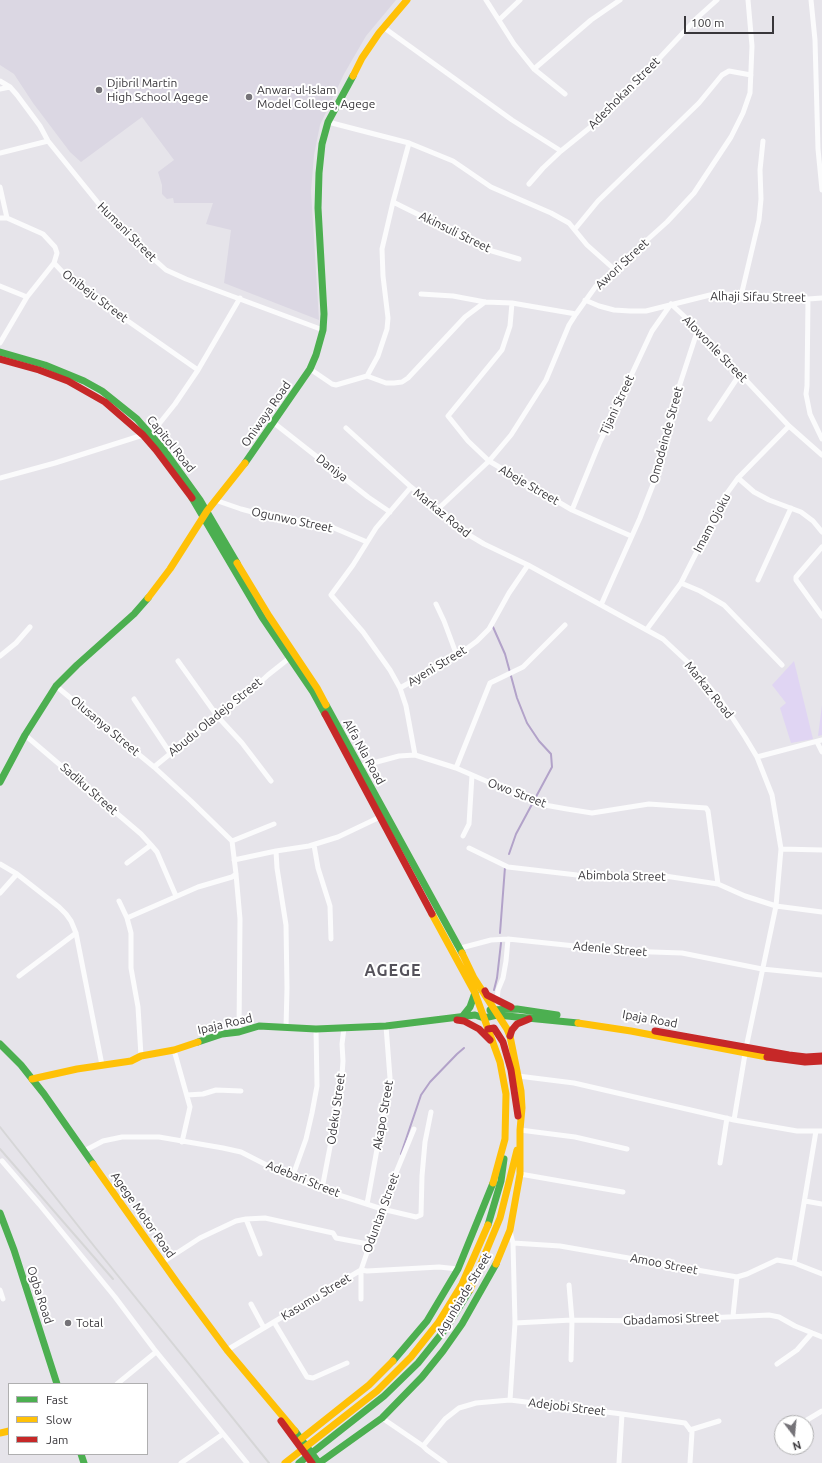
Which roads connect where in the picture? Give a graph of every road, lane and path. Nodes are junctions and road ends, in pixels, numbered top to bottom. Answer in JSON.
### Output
{"nodes":[{"id":1,"x":407,"y":0,"type":"edge"},
{"id":2,"x":486,"y":0,"type":"edge"},
{"id":3,"x":520,"y":0,"type":"edge"},
{"id":4,"x":620,"y":0,"type":"edge"},
{"id":5,"x":717,"y":0,"type":"edge"},
{"id":6,"x":748,"y":0,"type":"edge"},
{"id":7,"x":811,"y":0,"type":"edge"},
{"id":8,"x":499,"y":20,"type":"junction"},
{"id":9,"x":383,"y":28,"type":"junction"},
{"id":10,"x":534,"y":69,"type":"junction"},
{"id":11,"x":751,"y":74,"type":"junction"},
{"id":12,"x":0,"y":81,"type":"edge"},
{"id":13,"x":10,"y":86,"type":"junction"},
{"id":14,"x":0,"y":89,"type":"edge"},
{"id":15,"x":565,"y":94,"type":"dead end"},
{"id":16,"x":328,"y":122,"type":"junction"},
{"id":17,"x":763,"y":140,"type":"dead end"},
{"id":18,"x":48,"y":141,"type":"junction"},
{"id":19,"x":409,"y":143,"type":"junction"},
{"id":20,"x":561,"y":151,"type":"junction"},
{"id":21,"x":0,"y":153,"type":"edge"},
{"id":22,"x":529,"y":184,"type":"dead end"},
{"id":23,"x":0,"y":187,"type":"edge"},
{"id":24,"x":822,"y":190,"type":"edge"},
{"id":25,"x":393,"y":202,"type":"junction"},
{"id":26,"x":0,"y":218,"type":"edge"},
{"id":27,"x":7,"y":218,"type":"junction"},
{"id":28,"x":575,"y":229,"type":"junction"},
{"id":29,"x":520,"y":258,"type":"dead end"},
{"id":30,"x":54,"y":263,"type":"junction"},
{"id":31,"x":614,"y":269,"type":"junction"},
{"id":32,"x":0,"y":286,"type":"edge"},
{"id":33,"x":420,"y":294,"type":"dead end"},
{"id":34,"x":741,"y":296,"type":"junction"},
{"id":35,"x":27,"y":297,"type":"junction"},
{"id":36,"x":240,"y":298,"type":"junction"},
{"id":37,"x":822,"y":298,"type":"edge"},
{"id":38,"x":808,"y":299,"type":"junction"},
{"id":39,"x":585,"y":300,"type":"junction"},
{"id":40,"x":485,"y":302,"type":"junction"},
{"id":41,"x":512,"y":303,"type":"junction"},
{"id":42,"x":672,"y":304,"type":"junction"},
{"id":43,"x":576,"y":314,"type":"junction"},
{"id":44,"x":698,"y":329,"type":"junction"},
{"id":45,"x":324,"y":330,"type":"junction"},
{"id":46,"x":0,"y":343,"type":"edge"},
{"id":47,"x":0,"y":352,"type":"edge"},
{"id":48,"x":0,"y":359,"type":"edge"},
{"id":49,"x":310,"y":369,"type":"junction"},
{"id":50,"x":198,"y":370,"type":"junction"},
{"id":51,"x":740,"y":374,"type":"junction"},
{"id":52,"x":367,"y":376,"type":"junction"},
{"id":53,"x":710,"y":419,"type":"dead end"},
{"id":54,"x":274,"y":423,"type":"junction"},
{"id":55,"x":789,"y":426,"type":"junction"},
{"id":56,"x":346,"y":428,"type":"dead end"},
{"id":57,"x":143,"y":434,"type":"junction"},
{"id":58,"x":151,"y":434,"type":"junction"},
{"id":59,"x":822,"y":439,"type":"edge"},
{"id":60,"x":822,"y":455,"type":"edge"},
{"id":61,"x":489,"y":461,"type":"junction"},
{"id":62,"x":0,"y":478,"type":"edge"},
{"id":63,"x":738,"y":478,"type":"junction"},
{"id":64,"x":411,"y":487,"type":"junction"},
{"id":65,"x":216,"y":500,"type":"junction"},
{"id":66,"x":791,"y":508,"type":"junction"},
{"id":67,"x":438,"y":509,"type":"junction"},
{"id":68,"x":572,"y":510,"type":"junction"},
{"id":69,"x":390,"y":512,"type":"junction"},
{"id":70,"x":205,"y":514,"type":"junction"},
{"id":71,"x":822,"y":532,"type":"edge"},
{"id":72,"x":631,"y":536,"type":"junction"},
{"id":73,"x":367,"y":542,"type":"junction"},
{"id":74,"x":822,"y":547,"type":"edge"},
{"id":75,"x":528,"y":566,"type":"junction"},
{"id":76,"x":758,"y":580,"type":"dead end"},
{"id":77,"x":681,"y":583,"type":"junction"},
{"id":78,"x":436,"y":604,"type":"dead end"},
{"id":79,"x":601,"y":605,"type":"junction"},
{"id":80,"x":822,"y":616,"type":"edge"},
{"id":81,"x":565,"y":625,"type":"dead end"},
{"id":82,"x":30,"y":627,"type":"dead end"},
{"id":83,"x":647,"y":629,"type":"junction"},
{"id":84,"x":293,"y":655,"type":"junction"},
{"id":85,"x":0,"y":656,"type":"edge"},
{"id":86,"x":457,"y":656,"type":"junction"},
{"id":87,"x":178,"y":661,"type":"dead end"},
{"id":88,"x":782,"y":665,"type":"dead end"},
{"id":89,"x":56,"y":686,"type":"junction"},
{"id":90,"x":400,"y":688,"type":"junction"},
{"id":91,"x":134,"y":699,"type":"dead end"},
{"id":92,"x":218,"y":717,"type":"junction"},
{"id":93,"x":25,"y":735,"type":"junction"},
{"id":94,"x":819,"y":741,"type":"edge"},
{"id":95,"x":822,"y":752,"type":"edge"},
{"id":96,"x":170,"y":753,"type":"junction"},
{"id":97,"x":415,"y":755,"type":"junction"},
{"id":98,"x":756,"y":757,"type":"junction"},
{"id":99,"x":154,"y":767,"type":"junction"},
{"id":100,"x":356,"y":768,"type":"junction"},
{"id":101,"x":456,"y":768,"type":"junction"},
{"id":102,"x":472,"y":775,"type":"junction"},
{"id":103,"x":271,"y":780,"type":"dead end"},
{"id":104,"x":0,"y":782,"type":"edge"},
{"id":105,"x":380,"y":817,"type":"junction"},
{"id":106,"x":274,"y":824,"type":"dead end"},
{"id":107,"x":463,"y":836,"type":"dead end"},
{"id":108,"x":232,"y":842,"type":"junction"},
{"id":109,"x":151,"y":844,"type":"junction"},
{"id":110,"x":314,"y":845,"type":"junction"},
{"id":111,"x":469,"y":848,"type":"dead end"},
{"id":112,"x":781,"y":849,"type":"junction"},
{"id":113,"x":822,"y":850,"type":"edge"},
{"id":114,"x":276,"y":851,"type":"junction"},
{"id":115,"x":234,"y":860,"type":"junction"},
{"id":116,"x":128,"y":863,"type":"dead end"},
{"id":117,"x":0,"y":864,"type":"edge"},
{"id":118,"x":17,"y":874,"type":"junction"},
{"id":119,"x":236,"y":874,"type":"junction"},
{"id":120,"x":718,"y":884,"type":"junction"},
{"id":121,"x":0,"y":893,"type":"edge"},
{"id":122,"x":176,"y":896,"type":"junction"},
{"id":123,"x":119,"y":901,"type":"dead end"},
{"id":124,"x":776,"y":906,"type":"junction"},
{"id":125,"x":822,"y":912,"type":"edge"},
{"id":126,"x":127,"y":918,"type":"junction"},
{"id":127,"x":76,"y":933,"type":"junction"},
{"id":128,"x":331,"y":939,"type":"dead end"},
{"id":129,"x":508,"y":939,"type":"junction"},
{"id":130,"x":456,"y":949,"type":"junction"},
{"id":131,"x":762,"y":969,"type":"junction"},
{"id":132,"x":822,"y":975,"type":"edge"},
{"id":133,"x":19,"y":976,"type":"dead end"},
{"id":134,"x":474,"y":978,"type":"junction"},
{"id":135,"x":475,"y":993,"type":"junction"},
{"id":136,"x":498,"y":1001,"type":"junction"},
{"id":137,"x":517,"y":1009,"type":"junction"},
{"id":138,"x":495,"y":1012,"type":"junction"},
{"id":139,"x":480,"y":1015,"type":"junction"},
{"id":140,"x":462,"y":1017,"type":"junction"},
{"id":141,"x":541,"y":1018,"type":"junction"},
{"id":142,"x":447,"y":1019,"type":"junction"},
{"id":143,"x":386,"y":1026,"type":"junction"},
{"id":144,"x":286,"y":1028,"type":"junction"},
{"id":145,"x":344,"y":1028,"type":"junction"},
{"id":146,"x":316,"y":1029,"type":"junction"},
{"id":147,"x":488,"y":1029,"type":"junction"},
{"id":148,"x":239,"y":1032,"type":"junction"},
{"id":149,"x":510,"y":1036,"type":"junction"},
{"id":150,"x":0,"y":1044,"type":"edge"},
{"id":151,"x":494,"y":1046,"type":"junction"},
{"id":152,"x":174,"y":1050,"type":"junction"},
{"id":153,"x":745,"y":1051,"type":"junction"},
{"id":154,"x":141,"y":1056,"type":"junction"},
{"id":155,"x":822,"y":1056,"type":"edge"},
{"id":156,"x":822,"y":1061,"type":"edge"},
{"id":157,"x":102,"y":1065,"type":"junction"},
{"id":158,"x":518,"y":1076,"type":"junction"},
{"id":159,"x":32,"y":1079,"type":"junction"},
{"id":160,"x":241,"y":1091,"type":"dead end"},
{"id":161,"x":187,"y":1095,"type":"junction"},
{"id":162,"x":431,"y":1112,"type":"dead end"},
{"id":163,"x":727,"y":1118,"type":"junction"},
{"id":164,"x":734,"y":1120,"type":"junction"},
{"id":165,"x":414,"y":1129,"type":"dead end"},
{"id":166,"x":520,"y":1130,"type":"junction"},
{"id":167,"x":819,"y":1131,"type":"edge"},
{"id":168,"x":505,"y":1139,"type":"junction"},
{"id":169,"x":520,"y":1141,"type":"junction"},
{"id":170,"x":182,"y":1142,"type":"junction"},
{"id":171,"x":627,"y":1148,"type":"dead end"},
{"id":172,"x":84,"y":1151,"type":"junction"},
{"id":173,"x":2,"y":1161,"type":"dead end"},
{"id":174,"x":720,"y":1164,"type":"dead end"},
{"id":175,"x":520,"y":1174,"type":"junction"},
{"id":176,"x":292,"y":1178,"type":"junction"},
{"id":177,"x":322,"y":1189,"type":"junction"},
{"id":178,"x":623,"y":1192,"type":"dead end"},
{"id":179,"x":805,"y":1201,"type":"junction"},
{"id":180,"x":367,"y":1204,"type":"junction"},
{"id":181,"x":822,"y":1204,"type":"edge"},
{"id":182,"x":382,"y":1209,"type":"junction"},
{"id":183,"x":0,"y":1215,"type":"edge"},
{"id":184,"x":246,"y":1219,"type":"junction"},
{"id":185,"x":510,"y":1230,"type":"junction"},
{"id":186,"x":513,"y":1243,"type":"junction"},
{"id":187,"x":368,"y":1244,"type":"junction"},
{"id":188,"x":260,"y":1254,"type":"dead end"},
{"id":189,"x":162,"y":1262,"type":"junction"},
{"id":190,"x":794,"y":1264,"type":"junction"},
{"id":191,"x":458,"y":1269,"type":"junction"},
{"id":192,"x":361,"y":1270,"type":"junction"},
{"id":193,"x":822,"y":1274,"type":"edge"},
{"id":194,"x":737,"y":1277,"type":"junction"},
{"id":195,"x":569,"y":1285,"type":"dead end"},
{"id":196,"x":0,"y":1290,"type":"edge"},
{"id":197,"x":3,"y":1299,"type":"dead end"},
{"id":198,"x":361,"y":1299,"type":"dead end"},
{"id":199,"x":251,"y":1304,"type":"dead end"},
{"id":200,"x":733,"y":1316,"type":"junction"},
{"id":201,"x":572,"y":1320,"type":"junction"},
{"id":202,"x":274,"y":1322,"type":"junction"},
{"id":203,"x":515,"y":1323,"type":"junction"},
{"id":204,"x":264,"y":1328,"type":"junction"},
{"id":205,"x":812,"y":1333,"type":"junction"},
{"id":206,"x":822,"y":1337,"type":"edge"},
{"id":207,"x":227,"y":1350,"type":"junction"},
{"id":208,"x":156,"y":1352,"type":"junction"},
{"id":209,"x":571,"y":1360,"type":"dead end"},
{"id":210,"x":348,"y":1363,"type":"dead end"},
{"id":211,"x":776,"y":1364,"type":"dead end"},
{"id":212,"x":57,"y":1383,"type":"edge"},
{"id":213,"x":118,"y":1383,"type":"edge"},
{"id":214,"x":268,"y":1400,"type":"junction"},
{"id":215,"x":510,"y":1400,"type":"junction"},
{"id":216,"x":622,"y":1414,"type":"junction"},
{"id":217,"x":382,"y":1418,"type":"junction"},
{"id":218,"x":719,"y":1421,"type":"dead end"},
{"id":219,"x":321,"y":1424,"type":"junction"},
{"id":220,"x":690,"y":1430,"type":"junction"},
{"id":221,"x":223,"y":1434,"type":"junction"},
{"id":222,"x":301,"y":1439,"type":"junction"},
{"id":223,"x":423,"y":1446,"type":"junction"},
{"id":224,"x":338,"y":1448,"type":"junction"},
{"id":225,"x":181,"y":1463,"type":"edge"},
{"id":226,"x":247,"y":1463,"type":"edge"},
{"id":227,"x":285,"y":1463,"type":"edge"},
{"id":228,"x":299,"y":1463,"type":"edge"},
{"id":229,"x":312,"y":1463,"type":"edge"},
{"id":230,"x":319,"y":1463,"type":"edge"},
{"id":231,"x":445,"y":1463,"type":"edge"},
{"id":232,"x":619,"y":1463,"type":"edge"},
{"id":233,"x":690,"y":1463,"type":"edge"}],
"edges":[{"from":1,"to":9,"type":"main road","name":"Oniwaya Road"},
{"from":2,"to":8,"type":"street"},
{"from":3,"to":8,"type":"street"},
{"from":4,"to":10,"type":"street"},
{"from":5,"to":20,"type":"street","name":"Adeshokan Street"},
{"from":6,"to":11,"type":"street","name":"Awori Street"},
{"from":7,"to":24,"type":"street"},
{"from":8,"to":10,"type":"street"},
{"from":9,"to":16,"type":"main road","name":"Oniwaya Road"},
{"from":9,"to":20,"type":"street"},
{"from":10,"to":15,"type":"street"},
{"from":11,"to":28,"type":"street"},
{"from":11,"to":31,"type":"street","name":"Awori Street"},
{"from":12,"to":13,"type":"street","name":"Humani Street"},
{"from":13,"to":14,"type":"street"},
{"from":13,"to":18,"type":"street","name":"Humani Street"},
{"from":16,"to":19,"type":"street"},
{"from":16,"to":45,"type":"main road","name":"Oniwaya Road"},
{"from":17,"to":34,"type":"street"},
{"from":18,"to":21,"type":"street"},
{"from":18,"to":36,"type":"street","name":"Humani Street"},
{"from":19,"to":25,"type":"street"},
{"from":19,"to":28,"type":"street"},
{"from":20,"to":22,"type":"street","name":"Adeshokan Street"},
{"from":23,"to":27,"type":"street"},
{"from":25,"to":29,"type":"street","name":"Akinsuli Street"},
{"from":25,"to":52,"type":"street"},
{"from":26,"to":27,"type":"street"},
{"from":27,"to":30,"type":"street","name":"Onibeju Street"},
{"from":28,"to":31,"type":"street"},
{"from":30,"to":35,"type":"street"},
{"from":30,"to":50,"type":"street","name":"Onibeju Street"},
{"from":31,"to":39,"type":"street","name":"Awori Street"},
{"from":32,"to":35,"type":"street"},
{"from":33,"to":40,"type":"street"},
{"from":34,"to":38,"type":"street","name":"Alhaji Sifau Street"},
{"from":34,"to":42,"type":"street","name":"Alhaji Sifau Street"},
{"from":35,"to":46,"type":"street"},
{"from":36,"to":45,"type":"street","name":"Humani Street"},
{"from":36,"to":50,"type":"street"},
{"from":37,"to":38,"type":"street","name":"Alhaji Sifau Street"},
{"from":38,"to":59,"type":"street"},
{"from":39,"to":42,"type":"street"},
{"from":39,"to":43,"type":"street","name":"Awori Street"},
{"from":40,"to":41,"type":"street"},
{"from":40,"to":52,"type":"street"},
{"from":41,"to":43,"type":"street"},
{"from":41,"to":61,"type":"street","name":"Abeje Street"},
{"from":42,"to":44,"type":"street","name":"Alowonle Street"},
{"from":42,"to":68,"type":"street","name":"Tijani Street"},
{"from":43,"to":61,"type":"street","name":"Awori Street"},
{"from":44,"to":51,"type":"street","name":"Alowonle Street"},
{"from":44,"to":72,"type":"street","name":"Omodeinde Street"},
{"from":45,"to":49,"type":"main road","name":"Oniwaya Road"},
{"from":47,"to":58,"type":"main road","name":"Capitol Road"},
{"from":48,"to":57,"type":"main road","name":"Capitol Road"},
{"from":49,"to":52,"type":"street"},
{"from":49,"to":54,"type":"main road","name":"Oniwaya Road"},
{"from":50,"to":58,"type":"street"},
{"from":51,"to":53,"type":"street"},
{"from":51,"to":55,"type":"street","name":"Alowonle Street"},
{"from":54,"to":65,"type":"main road","name":"Oniwaya Road"},
{"from":54,"to":69,"type":"street","name":"Daniya"},
{"from":55,"to":60,"type":"street","name":"Alowonle Street"},
{"from":55,"to":63,"type":"street","name":"Imam Ojoku"},
{"from":56,"to":64,"type":"street","name":"Markaz Road"},
{"from":57,"to":62,"type":"street"},
{"from":57,"to":70,"type":"main road","name":"Capitol Road"},
{"from":58,"to":70,"type":"main road","name":"Capitol Road"},
{"from":61,"to":67,"type":"street","name":"Awori Street"},
{"from":61,"to":68,"type":"street","name":"Abeje Street"},
{"from":63,"to":66,"type":"street"},
{"from":63,"to":77,"type":"street","name":"Imam Ojoku"},
{"from":64,"to":67,"type":"street","name":"Markaz Road"},
{"from":64,"to":69,"type":"street"},
{"from":65,"to":70,"type":"main road","name":"Oniwaya Road"},
{"from":65,"to":73,"type":"street","name":"Ogunwo Street"},
{"from":66,"to":71,"type":"street"},
{"from":66,"to":76,"type":"street"},
{"from":67,"to":75,"type":"street","name":"Markaz Road"},
{"from":68,"to":72,"type":"street","name":"Abeje Street"},
{"from":69,"to":73,"type":"street"},
{"from":70,"to":84,"type":"main road","name":"Alfa Nla Road"},
{"from":70,"to":89,"type":"main road","name":"Oniwaya Road"},
{"from":72,"to":79,"type":"street","name":"Omodeinde Street"},
{"from":73,"to":90,"type":"street"},
{"from":74,"to":80,"type":"street"},
{"from":75,"to":79,"type":"street","name":"Markaz Road"},
{"from":75,"to":86,"type":"street","name":"Ayeni Street"},
{"from":77,"to":83,"type":"street","name":"Imam Ojoku"},
{"from":77,"to":88,"type":"street"},
{"from":78,"to":86,"type":"street"},
{"from":79,"to":83,"type":"street","name":"Markaz Road"},
{"from":81,"to":101,"type":"street"},
{"from":82,"to":85,"type":"street"},
{"from":83,"to":98,"type":"street","name":"Markaz Road"},
{"from":84,"to":92,"type":"street","name":"Abudu Oladejo Street"},
{"from":84,"to":100,"type":"main road","name":"Alfa Nla Road"},
{"from":86,"to":90,"type":"street","name":"Ayeni Street"},
{"from":87,"to":92,"type":"street"},
{"from":89,"to":93,"type":"main road","name":"Oniwaya Road"},
{"from":89,"to":99,"type":"street","name":"Olusanya Street"},
{"from":90,"to":97,"type":"street"},
{"from":91,"to":96,"type":"street"},
{"from":92,"to":96,"type":"street","name":"Abudu Oladejo Street"},
{"from":92,"to":103,"type":"street"},
{"from":93,"to":104,"type":"main road","name":"Oniwaya Road"},
{"from":93,"to":109,"type":"street","name":"Sadiku Street"},
{"from":94,"to":95,"type":"street"},
{"from":94,"to":98,"type":"street"},
{"from":96,"to":99,"type":"street","name":"Abudu Oladejo Street"},
{"from":97,"to":100,"type":"street","name":"Owo Street"},
{"from":97,"to":101,"type":"street","name":"Owo Street"},
{"from":98,"to":112,"type":"street","name":"Markaz Road"},
{"from":99,"to":108,"type":"street","name":"Olusanya Street"},
{"from":100,"to":105,"type":"main road","name":"Alfa Nla Road"},
{"from":100,"to":130,"type":"main road","name":"Alfa Nla Road"},
{"from":101,"to":102,"type":"street","name":"Owo Street"},
{"from":102,"to":107,"type":"street"},
{"from":102,"to":120,"type":"street","name":"Owo Street"},
{"from":105,"to":110,"type":"street"},
{"from":105,"to":130,"type":"main road","name":"Alfa Nla Road"},
{"from":106,"to":108,"type":"street"},
{"from":108,"to":115,"type":"street"},
{"from":109,"to":116,"type":"street"},
{"from":109,"to":122,"type":"street","name":"Sadiku Street"},
{"from":110,"to":114,"type":"street"},
{"from":110,"to":128,"type":"street"},
{"from":111,"to":120,"type":"street","name":"Abimbola Street"},
{"from":112,"to":113,"type":"street"},
{"from":112,"to":124,"type":"street","name":"Markaz Road"},
{"from":114,"to":115,"type":"street"},
{"from":114,"to":144,"type":"street"},
{"from":115,"to":119,"type":"street"},
{"from":117,"to":118,"type":"street"},
{"from":118,"to":121,"type":"street"},
{"from":118,"to":127,"type":"street"},
{"from":119,"to":122,"type":"street"},
{"from":119,"to":148,"type":"street"},
{"from":120,"to":124,"type":"street","name":"Abimbola Street"},
{"from":122,"to":126,"type":"street"},
{"from":123,"to":126,"type":"street"},
{"from":124,"to":125,"type":"street","name":"Abimbola Street"},
{"from":124,"to":131,"type":"street","name":"Markaz Road"},
{"from":126,"to":154,"type":"street"},
{"from":127,"to":133,"type":"street"},
{"from":127,"to":157,"type":"street"},
{"from":129,"to":130,"type":"street","name":"Adenle Street"},
{"from":129,"to":131,"type":"street","name":"Adenle Street"},
{"from":129,"to":136,"type":"street"},
{"from":130,"to":134,"type":"main road","name":"Alfa Nla Road"},
{"from":130,"to":135,"type":"main road","name":"Alfa Nla Road"},
{"from":131,"to":132,"type":"street","name":"Adenle Street"},
{"from":131,"to":153,"type":"street","name":"Markaz Road"},
{"from":134,"to":136,"type":"main road"},
{"from":134,"to":138,"type":"main road","name":"Alfa Nla Road"},
{"from":135,"to":139,"type":"main road","name":"Alfa Nla Road"},
{"from":135,"to":140,"type":"main road"},
{"from":136,"to":137,"type":"main road"},
{"from":137,"to":138,"type":"main road","name":"Ipaja Road"},
{"from":137,"to":153,"type":"main road","name":"Ipaja Road"},
{"from":138,"to":139,"type":"main road","name":"Ipaja Road"},
{"from":138,"to":141,"type":"main road","name":"Ipaja Road"},
{"from":138,"to":149,"type":"main road","name":"Agunbiade Street"},
{"from":139,"to":140,"type":"main road","name":"Ipaja Road"},
{"from":139,"to":147,"type":"main road","name":"Agunbiade Street"},
{"from":140,"to":142,"type":"main road","name":"Ipaja Road"},
{"from":141,"to":149,"type":"main road"},
{"from":141,"to":153,"type":"main road","name":"Ipaja Road"},
{"from":142,"to":143,"type":"main road","name":"Ipaja Road"},
{"from":142,"to":151,"type":"main road"},
{"from":143,"to":145,"type":"main road","name":"Ipaja Road"},
{"from":143,"to":180,"type":"street","name":"Akapo Street"},
{"from":144,"to":146,"type":"main road","name":"Ipaja Road"},
{"from":144,"to":148,"type":"main road","name":"Ipaja Road"},
{"from":145,"to":146,"type":"main road","name":"Ipaja Road"},
{"from":145,"to":177,"type":"street","name":"Odeku Street"},
{"from":146,"to":176,"type":"street"},
{"from":147,"to":151,"type":"main road","name":"Agunbiade Street"},
{"from":147,"to":166,"type":"main road"},
{"from":148,"to":152,"type":"main road","name":"Ipaja Road"},
{"from":149,"to":158,"type":"main road","name":"Agunbiade Street"},
{"from":150,"to":159,"type":"main road","name":"Agege Motor Road"},
{"from":151,"to":168,"type":"main road","name":"Agunbiade Street"},
{"from":152,"to":154,"type":"main road","name":"Ipaja Road"},
{"from":152,"to":161,"type":"street"},
{"from":153,"to":155,"type":"main road","name":"Ipaja Road"},
{"from":153,"to":156,"type":"main road","name":"Ipaja Road"},
{"from":153,"to":164,"type":"street","name":"Markaz Road"},
{"from":154,"to":157,"type":"main road","name":"Ipaja Road"},
{"from":157,"to":159,"type":"main road","name":"Ipaja Road"},
{"from":158,"to":163,"type":"street"},
{"from":158,"to":166,"type":"main road","name":"Agunbiade Street"},
{"from":159,"to":172,"type":"main road","name":"Agege Motor Road"},
{"from":160,"to":161,"type":"street"},
{"from":161,"to":170,"type":"street"},
{"from":162,"to":182,"type":"street","name":"Adebari Street"},
{"from":163,"to":164,"type":"street"},
{"from":163,"to":174,"type":"street"},
{"from":164,"to":167,"type":"street"},
{"from":165,"to":182,"type":"street","name":"Oduntan Street"},
{"from":166,"to":169,"type":"main road","name":"Agunbiade Street"},
{"from":166,"to":171,"type":"street"},
{"from":167,"to":179,"type":"street"},
{"from":168,"to":191,"type":"main road","name":"Agunbiade Street"},
{"from":168,"to":227,"type":"main road"},
{"from":169,"to":175,"type":"main road","name":"Agunbiade Street"},
{"from":169,"to":228,"type":"main road"},
{"from":170,"to":172,"type":"street","name":"Adebari Street"},
{"from":170,"to":176,"type":"street","name":"Adebari Street"},
{"from":172,"to":189,"type":"main road","name":"Agege Motor Road"},
{"from":173,"to":208,"type":"street"},
{"from":175,"to":178,"type":"street"},
{"from":175,"to":185,"type":"main road","name":"Agunbiade Street"},
{"from":176,"to":177,"type":"street","name":"Adebari Street"},
{"from":177,"to":180,"type":"street","name":"Adebari Street"},
{"from":179,"to":181,"type":"street"},
{"from":179,"to":190,"type":"street"},
{"from":180,"to":182,"type":"street","name":"Adebari Street"},
{"from":182,"to":187,"type":"street","name":"Oduntan Street"},
{"from":183,"to":212,"type":"main road","name":"Ogba Road"},
{"from":184,"to":187,"type":"street"},
{"from":184,"to":188,"type":"street"},
{"from":184,"to":189,"type":"street"},
{"from":185,"to":186,"type":"street"},
{"from":185,"to":217,"type":"main road","name":"Agunbiade Street"},
{"from":186,"to":194,"type":"street","name":"Amoo Street"},
{"from":186,"to":203,"type":"street"},
{"from":187,"to":192,"type":"street","name":"Oduntan Street"},
{"from":189,"to":207,"type":"main road","name":"Agege Motor Road"},
{"from":190,"to":193,"type":"street"},
{"from":190,"to":194,"type":"street"},
{"from":191,"to":192,"type":"street","name":"Kasumu Street"},
{"from":191,"to":219,"type":"main road","name":"Agunbiade Street"},
{"from":192,"to":198,"type":"street","name":"Oduntan Street"},
{"from":192,"to":202,"type":"street","name":"Kasumu Street"},
{"from":194,"to":200,"type":"street"},
{"from":195,"to":201,"type":"street"},
{"from":196,"to":197,"type":"street"},
{"from":199,"to":204,"type":"street"},
{"from":200,"to":201,"type":"street","name":"Gbadamosi Street"},
{"from":200,"to":205,"type":"street","name":"Gbadamosi Street"},
{"from":201,"to":203,"type":"street","name":"Gbadamosi Street"},
{"from":201,"to":209,"type":"street"},
{"from":202,"to":204,"type":"street","name":"Kasumu Street"},
{"from":202,"to":210,"type":"street"},
{"from":203,"to":215,"type":"street"},
{"from":204,"to":207,"type":"street","name":"Kasumu Street"},
{"from":205,"to":206,"type":"street","name":"Gbadamosi Street"},
{"from":205,"to":211,"type":"street"},
{"from":207,"to":214,"type":"main road","name":"Agege Motor Road"},
{"from":208,"to":213,"type":"street"},
{"from":208,"to":221,"type":"street"},
{"from":214,"to":222,"type":"main road","name":"Agege Motor Road"},
{"from":214,"to":229,"type":"main road","name":"Agege Motor Road"},
{"from":215,"to":216,"type":"street","name":"Adejobi Street"},
{"from":215,"to":223,"type":"street","name":"Adejobi Street"},
{"from":216,"to":220,"type":"street","name":"Adejobi Street"},
{"from":216,"to":232,"type":"street"},
{"from":217,"to":223,"type":"street"},
{"from":217,"to":224,"type":"main road","name":"Agunbiade Street"},
{"from":218,"to":220,"type":"street"},
{"from":219,"to":222,"type":"main road","name":"Agunbiade Street"},
{"from":219,"to":224,"type":"main road"},
{"from":220,"to":233,"type":"street"},
{"from":221,"to":225,"type":"street"},
{"from":221,"to":226,"type":"street"},
{"from":222,"to":230,"type":"main road","name":"Agege Motor Road"},
{"from":223,"to":231,"type":"street"},
{"from":224,"to":230,"type":"main road","name":"Agunbiade Street"}]}
